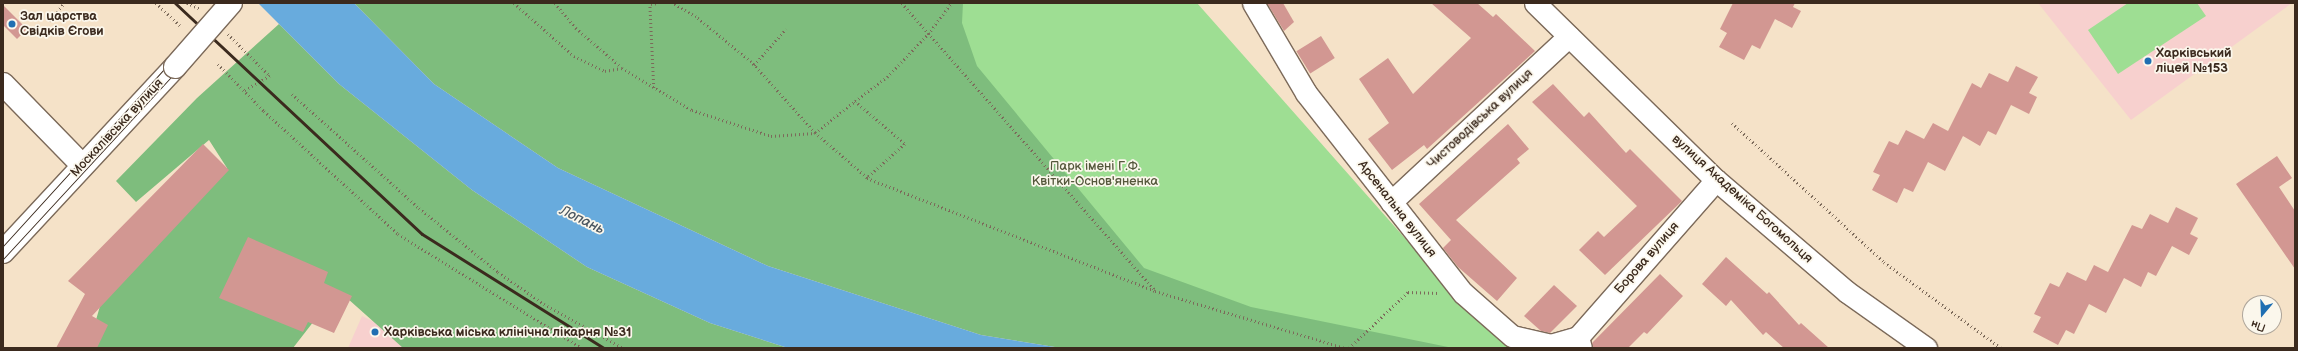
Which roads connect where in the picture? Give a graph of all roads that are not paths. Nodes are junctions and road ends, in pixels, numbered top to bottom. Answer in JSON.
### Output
{"nodes":[{"id":1,"x":231,"y":3,"type":"edge"},
{"id":2,"x":1253,"y":3,"type":"edge"},
{"id":3,"x":1535,"y":3,"type":"edge"},
{"id":4,"x":1569,"y":36,"type":"junction"},
{"id":5,"x":3,"y":84,"type":"edge"},
{"id":6,"x":82,"y":165,"type":"junction"},
{"id":7,"x":1716,"y":180,"type":"junction"},
{"id":8,"x":1391,"y":202,"type":"junction"},
{"id":9,"x":3,"y":252,"type":"edge"},
{"id":10,"x":1580,"y":343,"type":"edge"},
{"id":11,"x":1918,"y":346,"type":"edge"}],
"edges":[{"from":1,"to":6,"type":"street","name":"Москалівська вулиця","bridge":true},
{"from":2,"to":8,"type":"street","name":"Арсенальна вулиця"},
{"from":3,"to":4,"type":"street","name":"вулиця Академіка Богомольця"},
{"from":4,"to":7,"type":"street","name":"вулиця Академіка Богомольця"},
{"from":4,"to":8,"type":"street","name":"Чистоводівська вулиця"},
{"from":5,"to":6,"type":"street"},
{"from":6,"to":9,"type":"street","name":"Москалівська вулиця"},
{"from":7,"to":10,"type":"street","name":"Борова вулиця"},
{"from":7,"to":11,"type":"street","name":"вулиця Академіка Богомольця"},
{"from":8,"to":10,"type":"street","name":"Арсенальна вулиця"}]}
